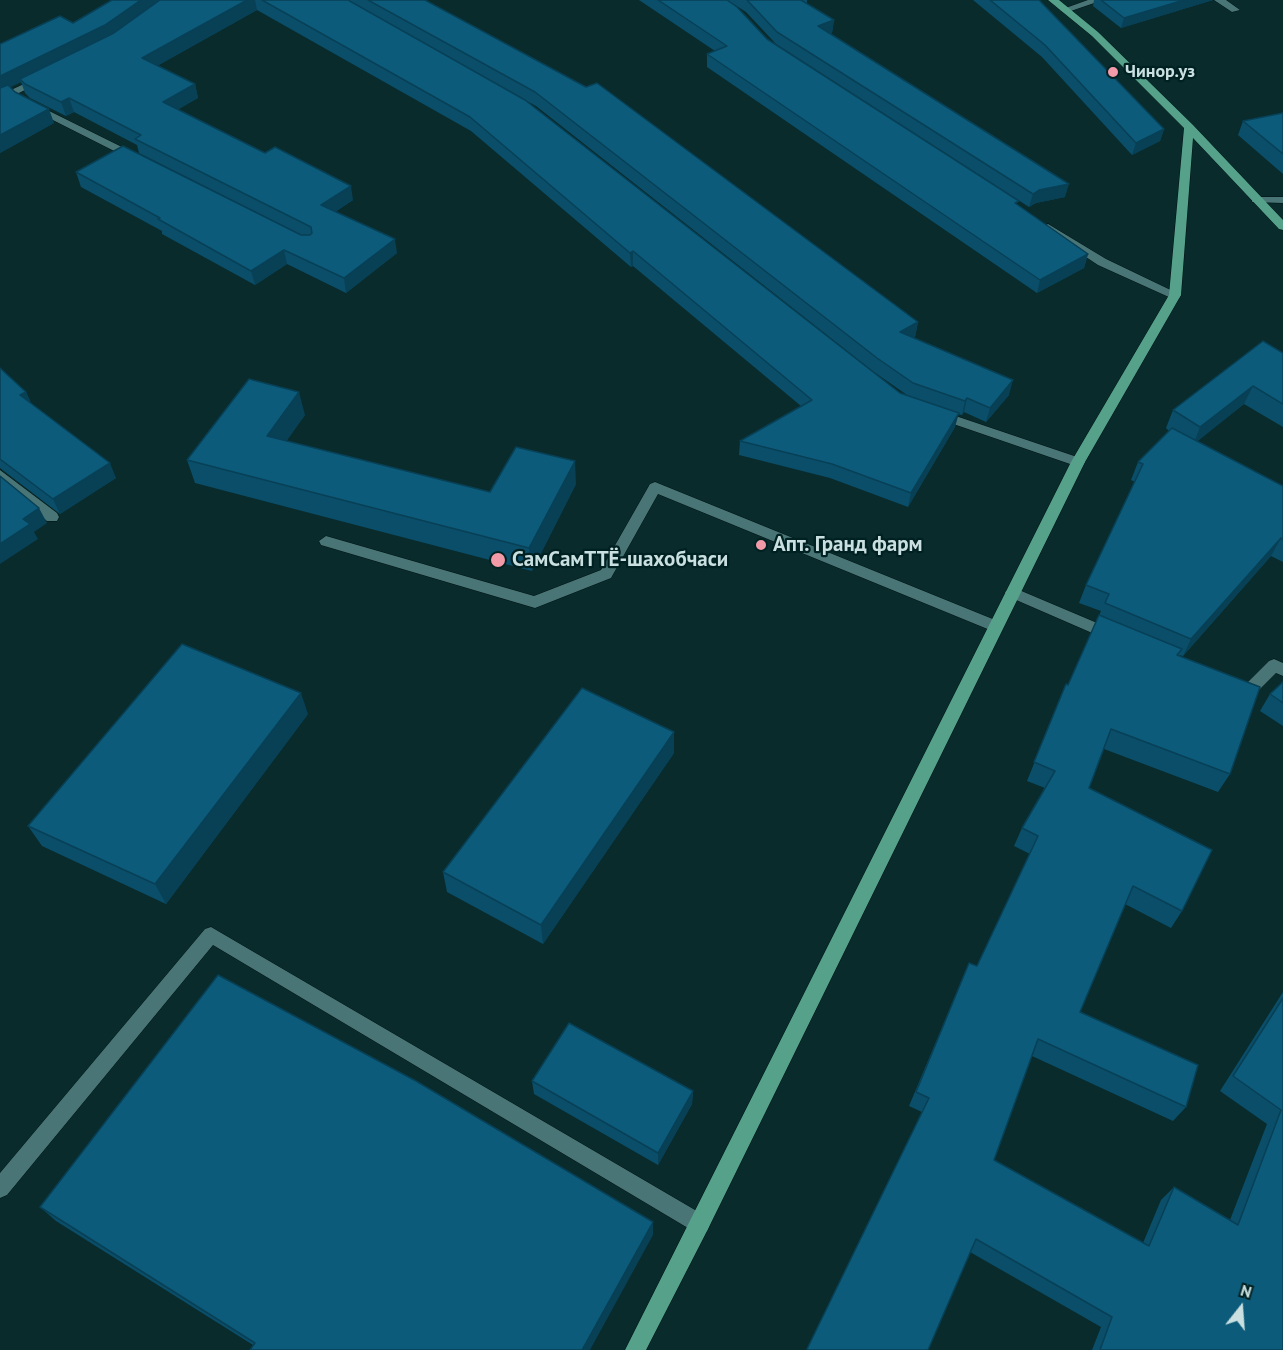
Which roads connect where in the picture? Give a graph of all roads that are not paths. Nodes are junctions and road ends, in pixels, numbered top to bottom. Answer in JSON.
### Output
{"nodes":[{"id":1,"x":1053,"y":0,"type":"edge"},
{"id":2,"x":1098,"y":0,"type":"edge"},
{"id":3,"x":1220,"y":0,"type":"edge"},
{"id":4,"x":1065,"y":10,"type":"junction"},
{"id":5,"x":1235,"y":10,"type":"dead end"},
{"id":6,"x":55,"y":73,"type":"edge"},
{"id":7,"x":16,"y":93,"type":"junction"},
{"id":8,"x":0,"y":99,"type":"edge"},
{"id":9,"x":1189,"y":127,"type":"junction"},
{"id":10,"x":141,"y":161,"type":"edge"},
{"id":11,"x":1256,"y":200,"type":"junction"},
{"id":12,"x":1283,"y":200,"type":"edge"},
{"id":13,"x":1042,"y":223,"type":"edge"},
{"id":14,"x":1283,"y":227,"type":"edge"},
{"id":15,"x":1175,"y":295,"type":"junction"},
{"id":16,"x":926,"y":410,"type":"edge"},
{"id":17,"x":1078,"y":462,"type":"junction"},
{"id":18,"x":0,"y":475,"type":"edge"},
{"id":19,"x":52,"y":517,"type":"edge"},
{"id":20,"x":326,"y":542,"type":"dead end"},
{"id":21,"x":1012,"y":592,"type":"junction"},
{"id":22,"x":995,"y":626,"type":"junction"},
{"id":23,"x":1129,"y":643,"type":"edge"},
{"id":24,"x":1283,"y":670,"type":"edge"},
{"id":25,"x":1226,"y":684,"type":"edge"},
{"id":26,"x":0,"y":1188,"type":"edge"},
{"id":27,"x":700,"y":1224,"type":"junction"},
{"id":28,"x":635,"y":1350,"type":"edge"}],
"edges":[{"from":1,"to":4,"type":"main road"},
{"from":2,"to":4,"type":"street"},
{"from":3,"to":5,"type":"street"},
{"from":4,"to":9,"type":"main road"},
{"from":6,"to":7,"type":"street"},
{"from":7,"to":8,"type":"street"},
{"from":7,"to":10,"type":"street"},
{"from":9,"to":11,"type":"main road"},
{"from":9,"to":15,"type":"main road"},
{"from":11,"to":12,"type":"street"},
{"from":11,"to":14,"type":"main road"},
{"from":13,"to":15,"type":"street"},
{"from":15,"to":17,"type":"main road"},
{"from":16,"to":17,"type":"street"},
{"from":17,"to":21,"type":"main road"},
{"from":18,"to":19,"type":"street"},
{"from":20,"to":22,"type":"street"},
{"from":21,"to":22,"type":"main road"},
{"from":21,"to":23,"type":"street"},
{"from":22,"to":27,"type":"main road"},
{"from":24,"to":25,"type":"street"},
{"from":26,"to":27,"type":"street"},
{"from":27,"to":28,"type":"main road"}]}
